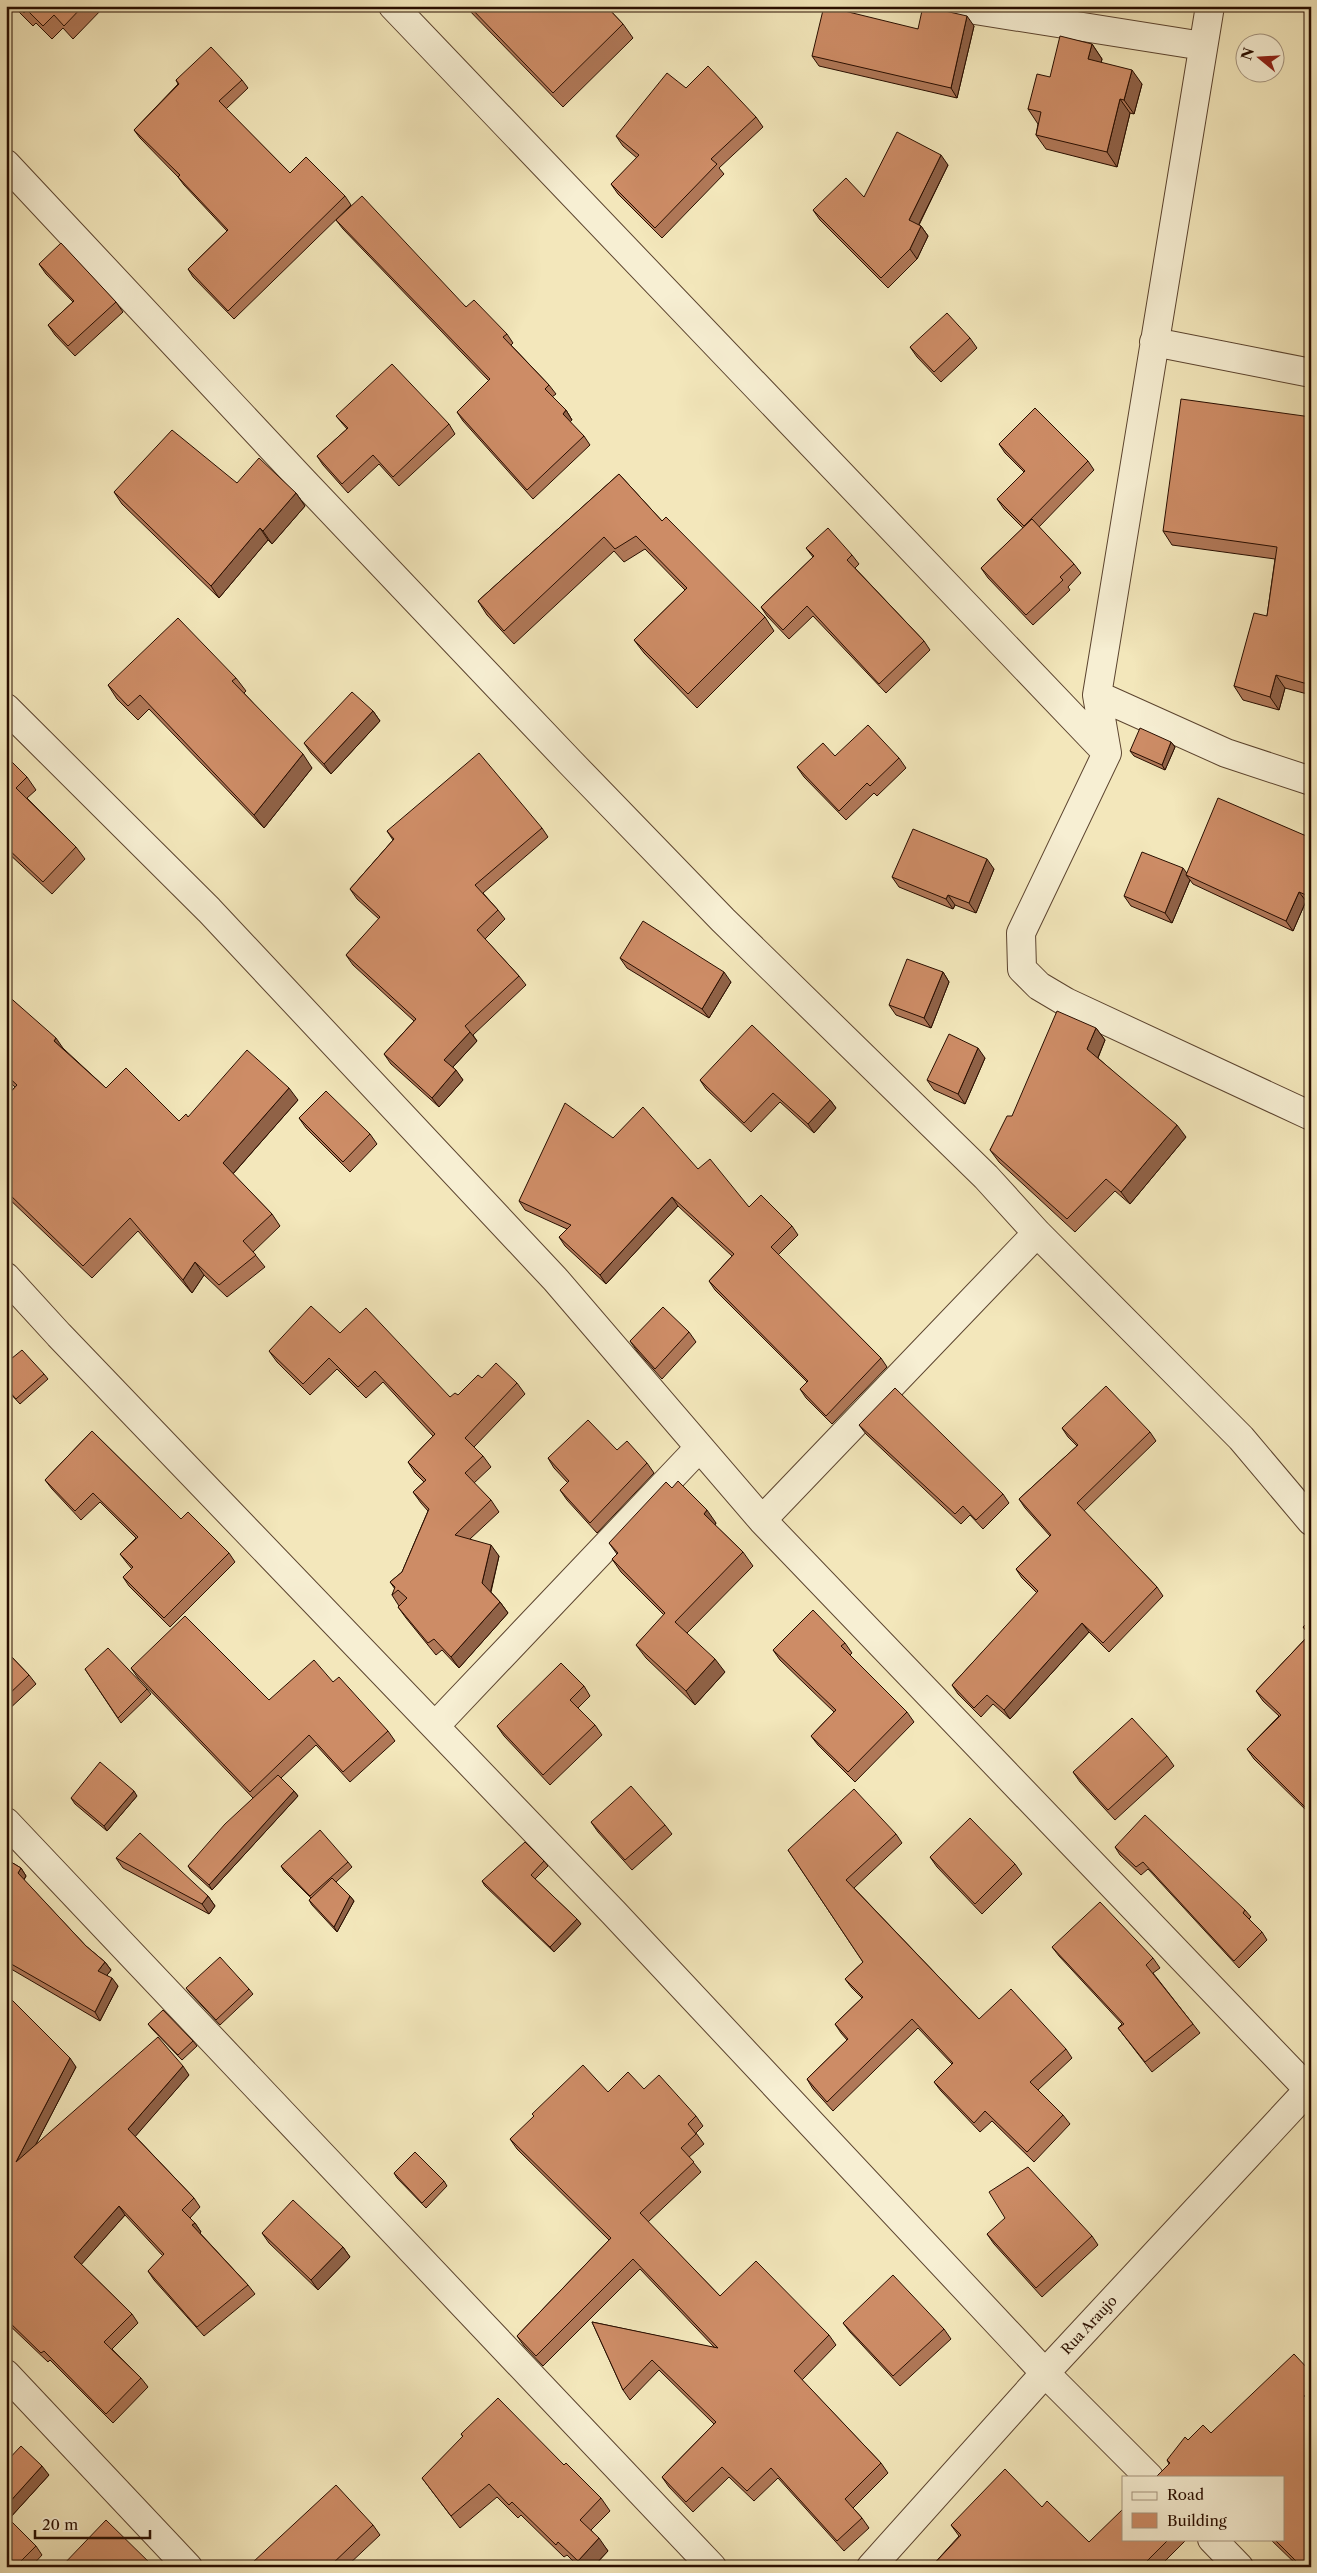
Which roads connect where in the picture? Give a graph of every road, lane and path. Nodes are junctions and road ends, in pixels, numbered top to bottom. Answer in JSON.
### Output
{"nodes":[{"id":1,"x":393,"y":6,"type":"edge"},
{"id":2,"x":950,"y":6,"type":"edge"},
{"id":3,"x":1210,"y":6,"type":"edge"},
{"id":4,"x":1203,"y":46,"type":"junction"},
{"id":5,"x":6,"y":164,"type":"edge"},
{"id":6,"x":1154,"y":342,"type":"junction"},
{"id":7,"x":1311,"y":373,"type":"edge"},
{"id":8,"x":1097,"y":695,"type":"junction"},
{"id":9,"x":6,"y":708,"type":"edge"},
{"id":10,"x":1108,"y":753,"type":"junction"},
{"id":11,"x":1311,"y":781,"type":"edge"},
{"id":12,"x":1311,"y":1116,"type":"edge"},
{"id":13,"x":1037,"y":1233,"type":"junction"},
{"id":14,"x":10,"y":1290,"type":"edge"},
{"id":15,"x":699,"y":1448,"type":"junction"},
{"id":16,"x":762,"y":1520,"type":"junction"},
{"id":17,"x":1311,"y":1521,"type":"edge"},
{"id":18,"x":435,"y":1726,"type":"junction"},
{"id":19,"x":6,"y":1822,"type":"edge"},
{"id":20,"x":1310,"y":2090,"type":"edge"},
{"id":21,"x":1045,"y":2373,"type":"junction"},
{"id":22,"x":6,"y":2374,"type":"edge"},
{"id":23,"x":1148,"y":2476,"type":"edge"},
{"id":24,"x":1213,"y":2540,"type":"edge"},
{"id":25,"x":188,"y":2567,"type":"edge"},
{"id":26,"x":712,"y":2567,"type":"edge"},
{"id":27,"x":871,"y":2567,"type":"edge"},
{"id":28,"x":1239,"y":2567,"type":"edge"}],
"edges":[{"from":1,"to":10,"type":"street"},
{"from":2,"to":4,"type":"street"},
{"from":3,"to":4,"type":"street"},
{"from":4,"to":6,"type":"street"},
{"from":5,"to":13,"type":"street"},
{"from":6,"to":7,"type":"street"},
{"from":6,"to":8,"type":"street"},
{"from":8,"to":10,"type":"street"},
{"from":8,"to":11,"type":"street"},
{"from":9,"to":15,"type":"street"},
{"from":10,"to":12,"type":"street"},
{"from":13,"to":16,"type":"street"},
{"from":13,"to":17,"type":"street"},
{"from":14,"to":18,"type":"street"},
{"from":15,"to":16,"type":"street"},
{"from":15,"to":18,"type":"street"},
{"from":16,"to":20,"type":"street"},
{"from":18,"to":21,"type":"street"},
{"from":19,"to":26,"type":"street"},
{"from":20,"to":21,"type":"street","name":"Rua Araujo"},
{"from":21,"to":23,"type":"street"},
{"from":21,"to":27,"type":"street","name":"Rua Araujo"},
{"from":22,"to":25,"type":"street"},
{"from":24,"to":28,"type":"street"}]}
